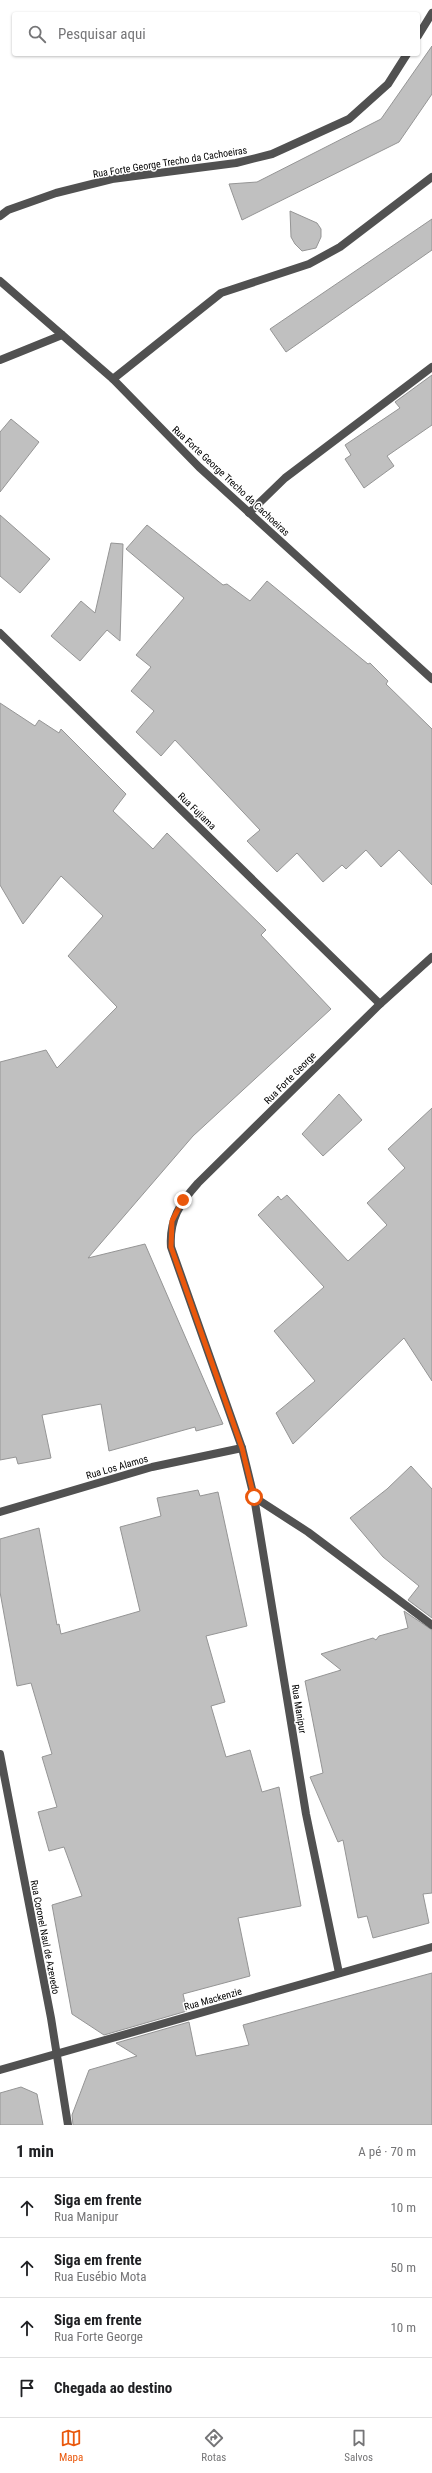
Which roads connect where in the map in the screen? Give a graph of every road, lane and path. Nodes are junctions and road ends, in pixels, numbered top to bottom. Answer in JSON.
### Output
{"nodes":[{"id":1,"x":432,"y":14,"type":"edge"},
{"id":2,"x":420,"y":33,"type":"edge"},
{"id":3,"x":406,"y":56,"type":"edge"},
{"id":4,"x":432,"y":177,"type":"edge"},
{"id":5,"x":0,"y":216,"type":"edge"},
{"id":6,"x":0,"y":281,"type":"edge"},
{"id":7,"x":62,"y":335,"type":"junction"},
{"id":8,"x":0,"y":360,"type":"edge"},
{"id":9,"x":432,"y":367,"type":"edge"},
{"id":10,"x":113,"y":379,"type":"junction"},
{"id":11,"x":249,"y":513,"type":"junction"},
{"id":12,"x":0,"y":633,"type":"edge"},
{"id":13,"x":432,"y":679,"type":"edge"},
{"id":14,"x":432,"y":957,"type":"edge"},
{"id":15,"x":380,"y":1004,"type":"junction"},
{"id":16,"x":172,"y":1221,"type":"joint"},
{"id":17,"x":242,"y":1448,"type":"junction"},
{"id":18,"x":254,"y":1497,"type":"junction"},
{"id":19,"x":0,"y":1512,"type":"edge"},
{"id":20,"x":432,"y":1625,"type":"edge"},
{"id":21,"x":0,"y":1754,"type":"edge"},
{"id":22,"x":432,"y":1947,"type":"edge"},
{"id":23,"x":339,"y":1973,"type":"junction"},
{"id":24,"x":55,"y":2055,"type":"junction"},
{"id":25,"x":0,"y":2070,"type":"edge"},
{"id":26,"x":68,"y":2125,"type":"edge"}],
"edges":[{"from":1,"to":2,"type":"street"},
{"from":3,"to":5,"type":"street","name":"Rua Forte George Trecho da Cachoeiras"},
{"from":4,"to":10,"type":"street"},
{"from":6,"to":7,"type":"street","name":"Rua Forte George Trecho da Cachoeiras"},
{"from":7,"to":8,"type":"street"},
{"from":7,"to":10,"type":"street","name":"Rua Forte George Trecho da Cachoeiras"},
{"from":9,"to":11,"type":"street"},
{"from":10,"to":11,"type":"street","name":"Rua Forte George Trecho da Cachoeiras"},
{"from":11,"to":13,"type":"street","name":"Rua Forte George Trecho da Cachoeiras"},
{"from":12,"to":15,"type":"street","name":"Rua Fujiama"},
{"from":14,"to":15,"type":"street","name":"Rua Forte George"},
{"from":15,"to":16,"type":"street","name":"Rua Forte George"},
{"from":16,"to":17,"type":"street","name":"Rua Manipur"},
{"from":17,"to":18,"type":"street","name":"Rua Manipur"},
{"from":17,"to":19,"type":"street","name":"Rua Los Alamos"},
{"from":18,"to":20,"type":"street"},
{"from":18,"to":23,"type":"street","name":"Rua Manipur"},
{"from":21,"to":24,"type":"street","name":"Rua Coronel Naul de Azevedo"},
{"from":22,"to":23,"type":"street","name":"Rua Mackenzie"},
{"from":23,"to":24,"type":"street","name":"Rua Mackenzie"},
{"from":24,"to":25,"type":"street","name":"Rua Mackenzie"},
{"from":24,"to":26,"type":"street","name":"Rua Coronel Naul de Azevedo"}]}
